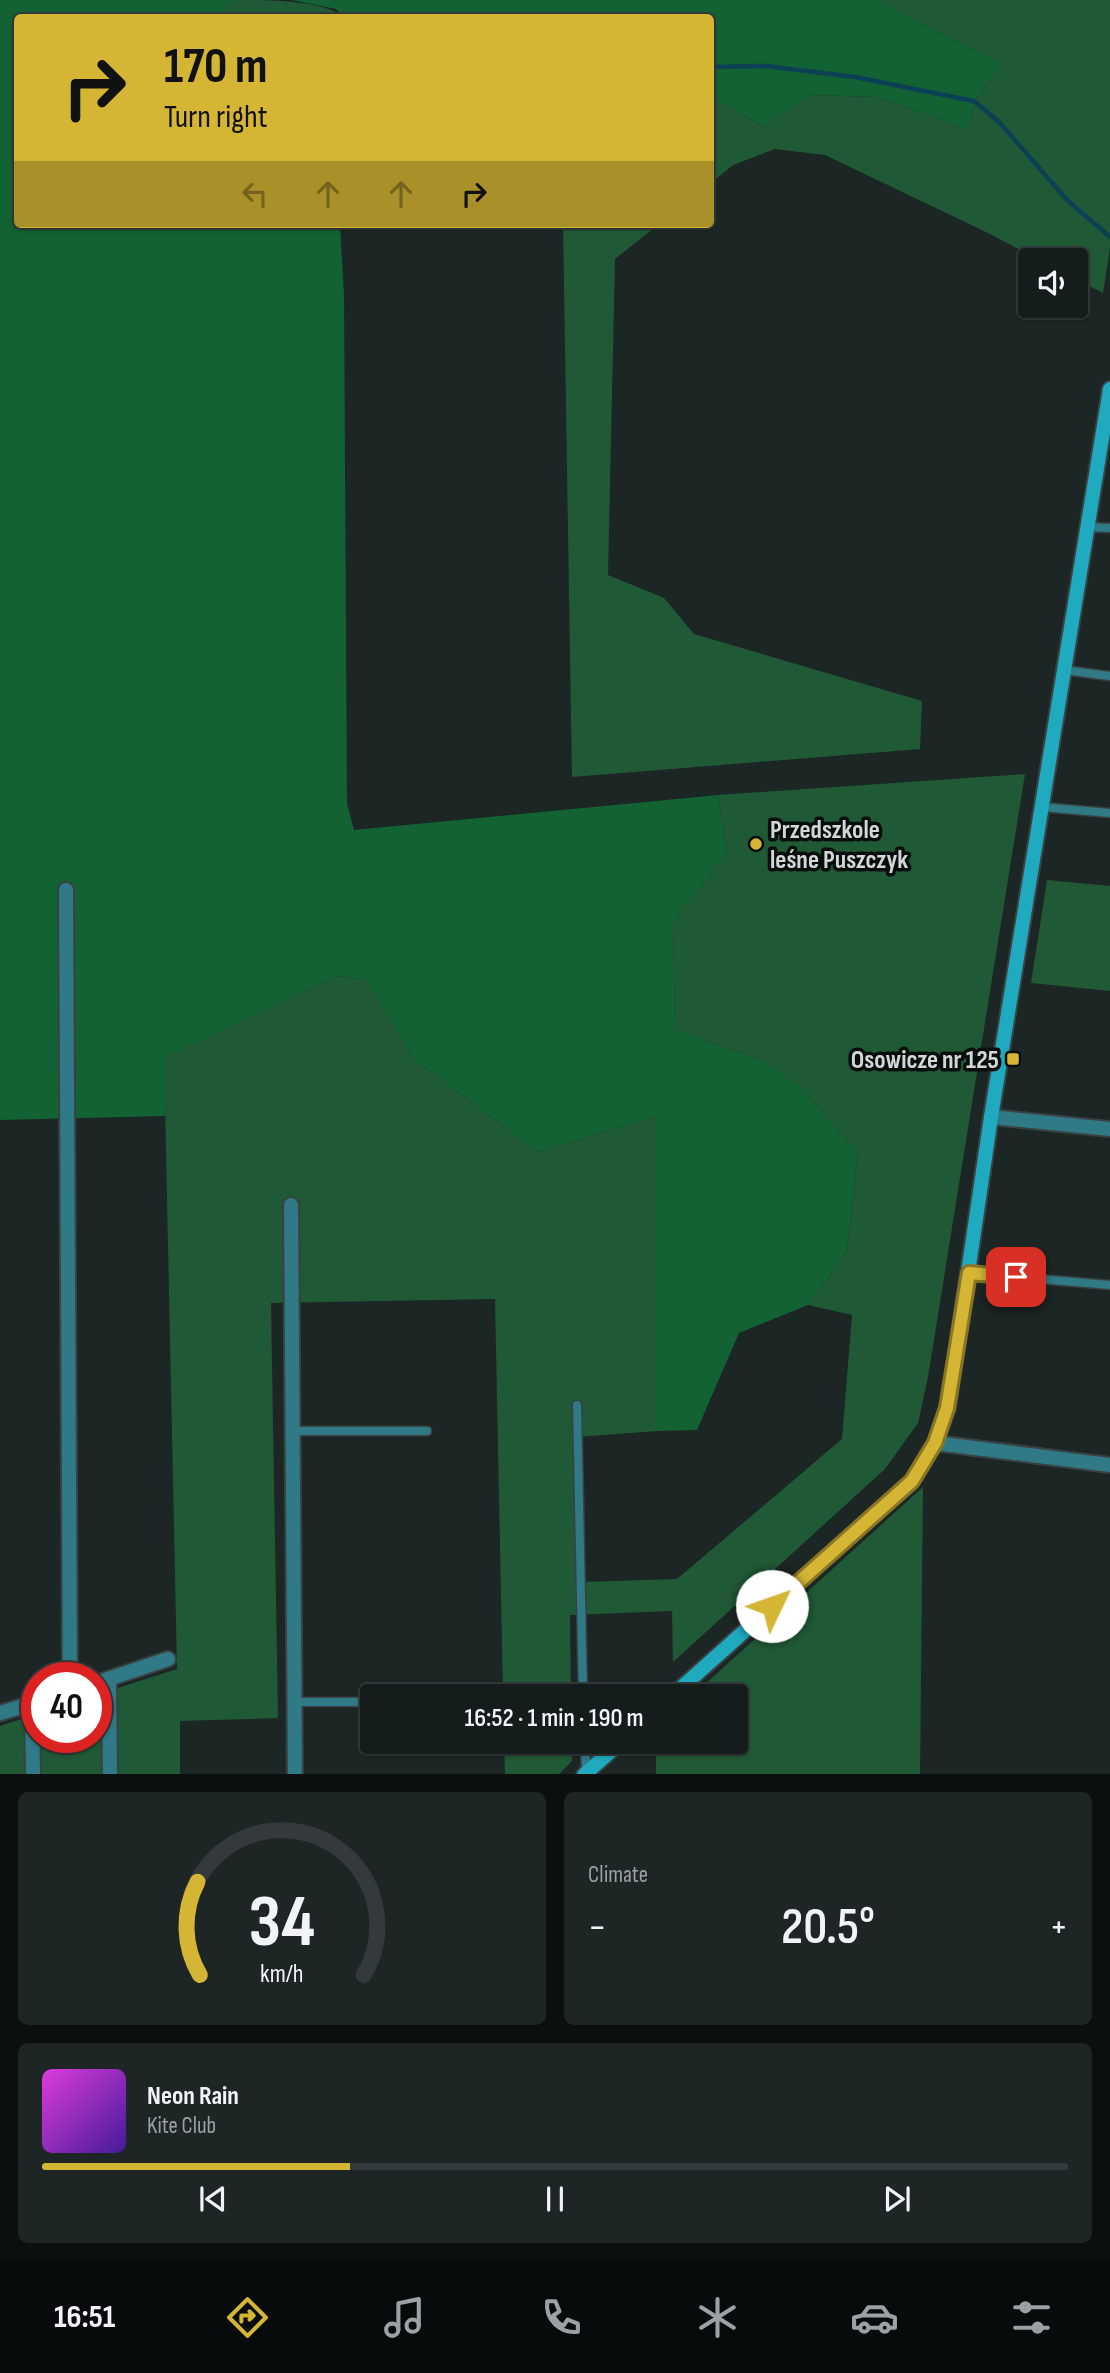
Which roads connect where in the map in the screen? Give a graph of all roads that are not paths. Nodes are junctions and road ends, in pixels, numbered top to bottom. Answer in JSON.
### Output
{"nodes":[{"id":1,"x":1110,"y":389,"type":"edge"},
{"id":2,"x":1087,"y":527,"type":"junction"},
{"id":3,"x":1110,"y":528,"type":"edge"},
{"id":4,"x":1064,"y":670,"type":"junction"},
{"id":5,"x":1110,"y":676,"type":"edge"},
{"id":6,"x":1042,"y":807,"type":"junction"},
{"id":7,"x":1110,"y":814,"type":"edge"},
{"id":8,"x":66,"y":890,"type":"dead end"},
{"id":9,"x":991,"y":1117,"type":"junction"},
{"id":10,"x":1110,"y":1129,"type":"edge"},
{"id":11,"x":291,"y":1205,"type":"dead end"},
{"id":12,"x":969,"y":1273,"type":"junction"},
{"id":13,"x":1110,"y":1286,"type":"edge"},
{"id":14,"x":577,"y":1405,"type":"dead end"},
{"id":15,"x":293,"y":1431,"type":"junction"},
{"id":16,"x":427,"y":1431,"type":"dead end"},
{"id":17,"x":935,"y":1443,"type":"junction"},
{"id":18,"x":1110,"y":1465,"type":"edge"},
{"id":19,"x":168,"y":1659,"type":"dead end"},
{"id":20,"x":70,"y":1662,"type":"edge"},
{"id":21,"x":112,"y":1678,"type":"edge"},
{"id":22,"x":583,"y":1684,"type":"edge"},
{"id":23,"x":685,"y":1684,"type":"edge"},
{"id":24,"x":295,"y":1702,"type":"junction"},
{"id":25,"x":360,"y":1702,"type":"edge"},
{"id":26,"x":21,"y":1707,"type":"edge"},
{"id":27,"x":0,"y":1713,"type":"edge"},
{"id":28,"x":33,"y":1753,"type":"edge"},
{"id":29,"x":108,"y":1753,"type":"edge"},
{"id":30,"x":585,"y":1754,"type":"edge"},
{"id":31,"x":607,"y":1754,"type":"edge"},
{"id":32,"x":33,"y":1774,"type":"edge"},
{"id":33,"x":110,"y":1774,"type":"edge"},
{"id":34,"x":295,"y":1774,"type":"edge"},
{"id":35,"x":585,"y":1774,"type":"edge"}],
"edges":[{"from":1,"to":2,"type":"street"},
{"from":2,"to":3,"type":"lane"},
{"from":2,"to":4,"type":"street"},
{"from":4,"to":5,"type":"lane"},
{"from":4,"to":6,"type":"street"},
{"from":6,"to":7,"type":"lane"},
{"from":6,"to":9,"type":"street"},
{"from":8,"to":20,"type":"street"},
{"from":9,"to":10,"type":"street"},
{"from":9,"to":12,"type":"street"},
{"from":11,"to":15,"type":"street"},
{"from":12,"to":13,"type":"lane"},
{"from":12,"to":17,"type":"street"},
{"from":14,"to":22,"type":"lane"},
{"from":15,"to":16,"type":"lane"},
{"from":15,"to":24,"type":"street"},
{"from":17,"to":18,"type":"street"},
{"from":17,"to":23,"type":"street"},
{"from":19,"to":21,"type":"street"},
{"from":24,"to":25,"type":"lane"},
{"from":24,"to":34,"type":"street"},
{"from":26,"to":27,"type":"street"},
{"from":28,"to":32,"type":"street"},
{"from":29,"to":33,"type":"street"},
{"from":30,"to":35,"type":"lane"},
{"from":31,"to":35,"type":"street"}]}
